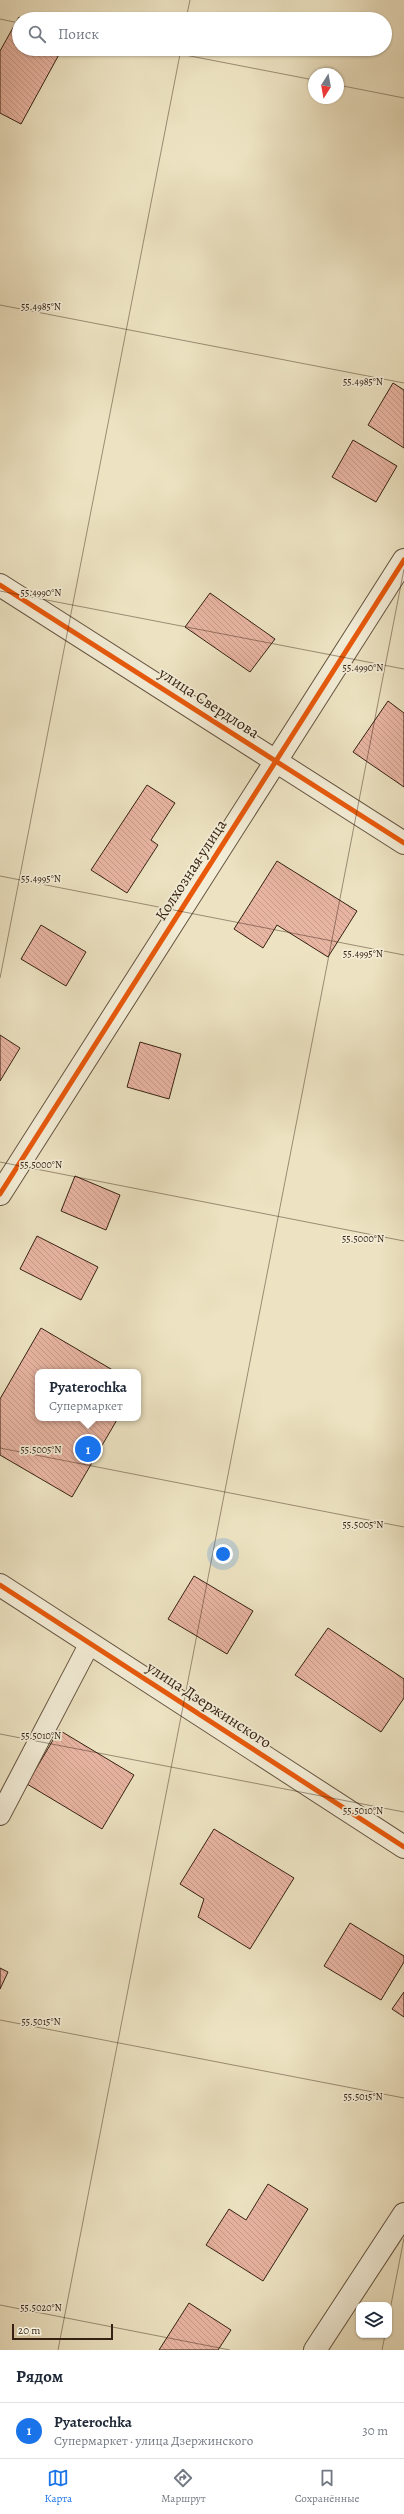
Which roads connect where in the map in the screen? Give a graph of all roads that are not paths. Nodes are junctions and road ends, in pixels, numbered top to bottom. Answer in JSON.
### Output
{"nodes":[{"id":1,"x":404,"y":560,"type":"edge"},
{"id":2,"x":0,"y":585,"type":"edge"},
{"id":3,"x":276,"y":761,"type":"junction"},
{"id":4,"x":404,"y":843,"type":"edge"},
{"id":5,"x":0,"y":1194,"type":"edge"},
{"id":6,"x":0,"y":1585,"type":"edge"},
{"id":7,"x":90,"y":1643,"type":"junction"},
{"id":8,"x":0,"y":1815,"type":"edge"},
{"id":9,"x":404,"y":1847,"type":"edge"},
{"id":10,"x":404,"y":2214,"type":"edge"},
{"id":11,"x":315,"y":2350,"type":"edge"}],
"edges":[{"from":1,"to":3,"type":"street","name":"Колхозная улица"},
{"from":2,"to":3,"type":"street","name":"улица Свердлова"},
{"from":3,"to":4,"type":"street","name":"улица Свердлова"},
{"from":3,"to":5,"type":"street","name":"Колхозная улица"},
{"from":6,"to":7,"type":"street","name":"улица Дзержинского"},
{"from":7,"to":8,"type":"lane"},
{"from":7,"to":9,"type":"street","name":"улица Дзержинского"},
{"from":10,"to":11,"type":"street"}]}
